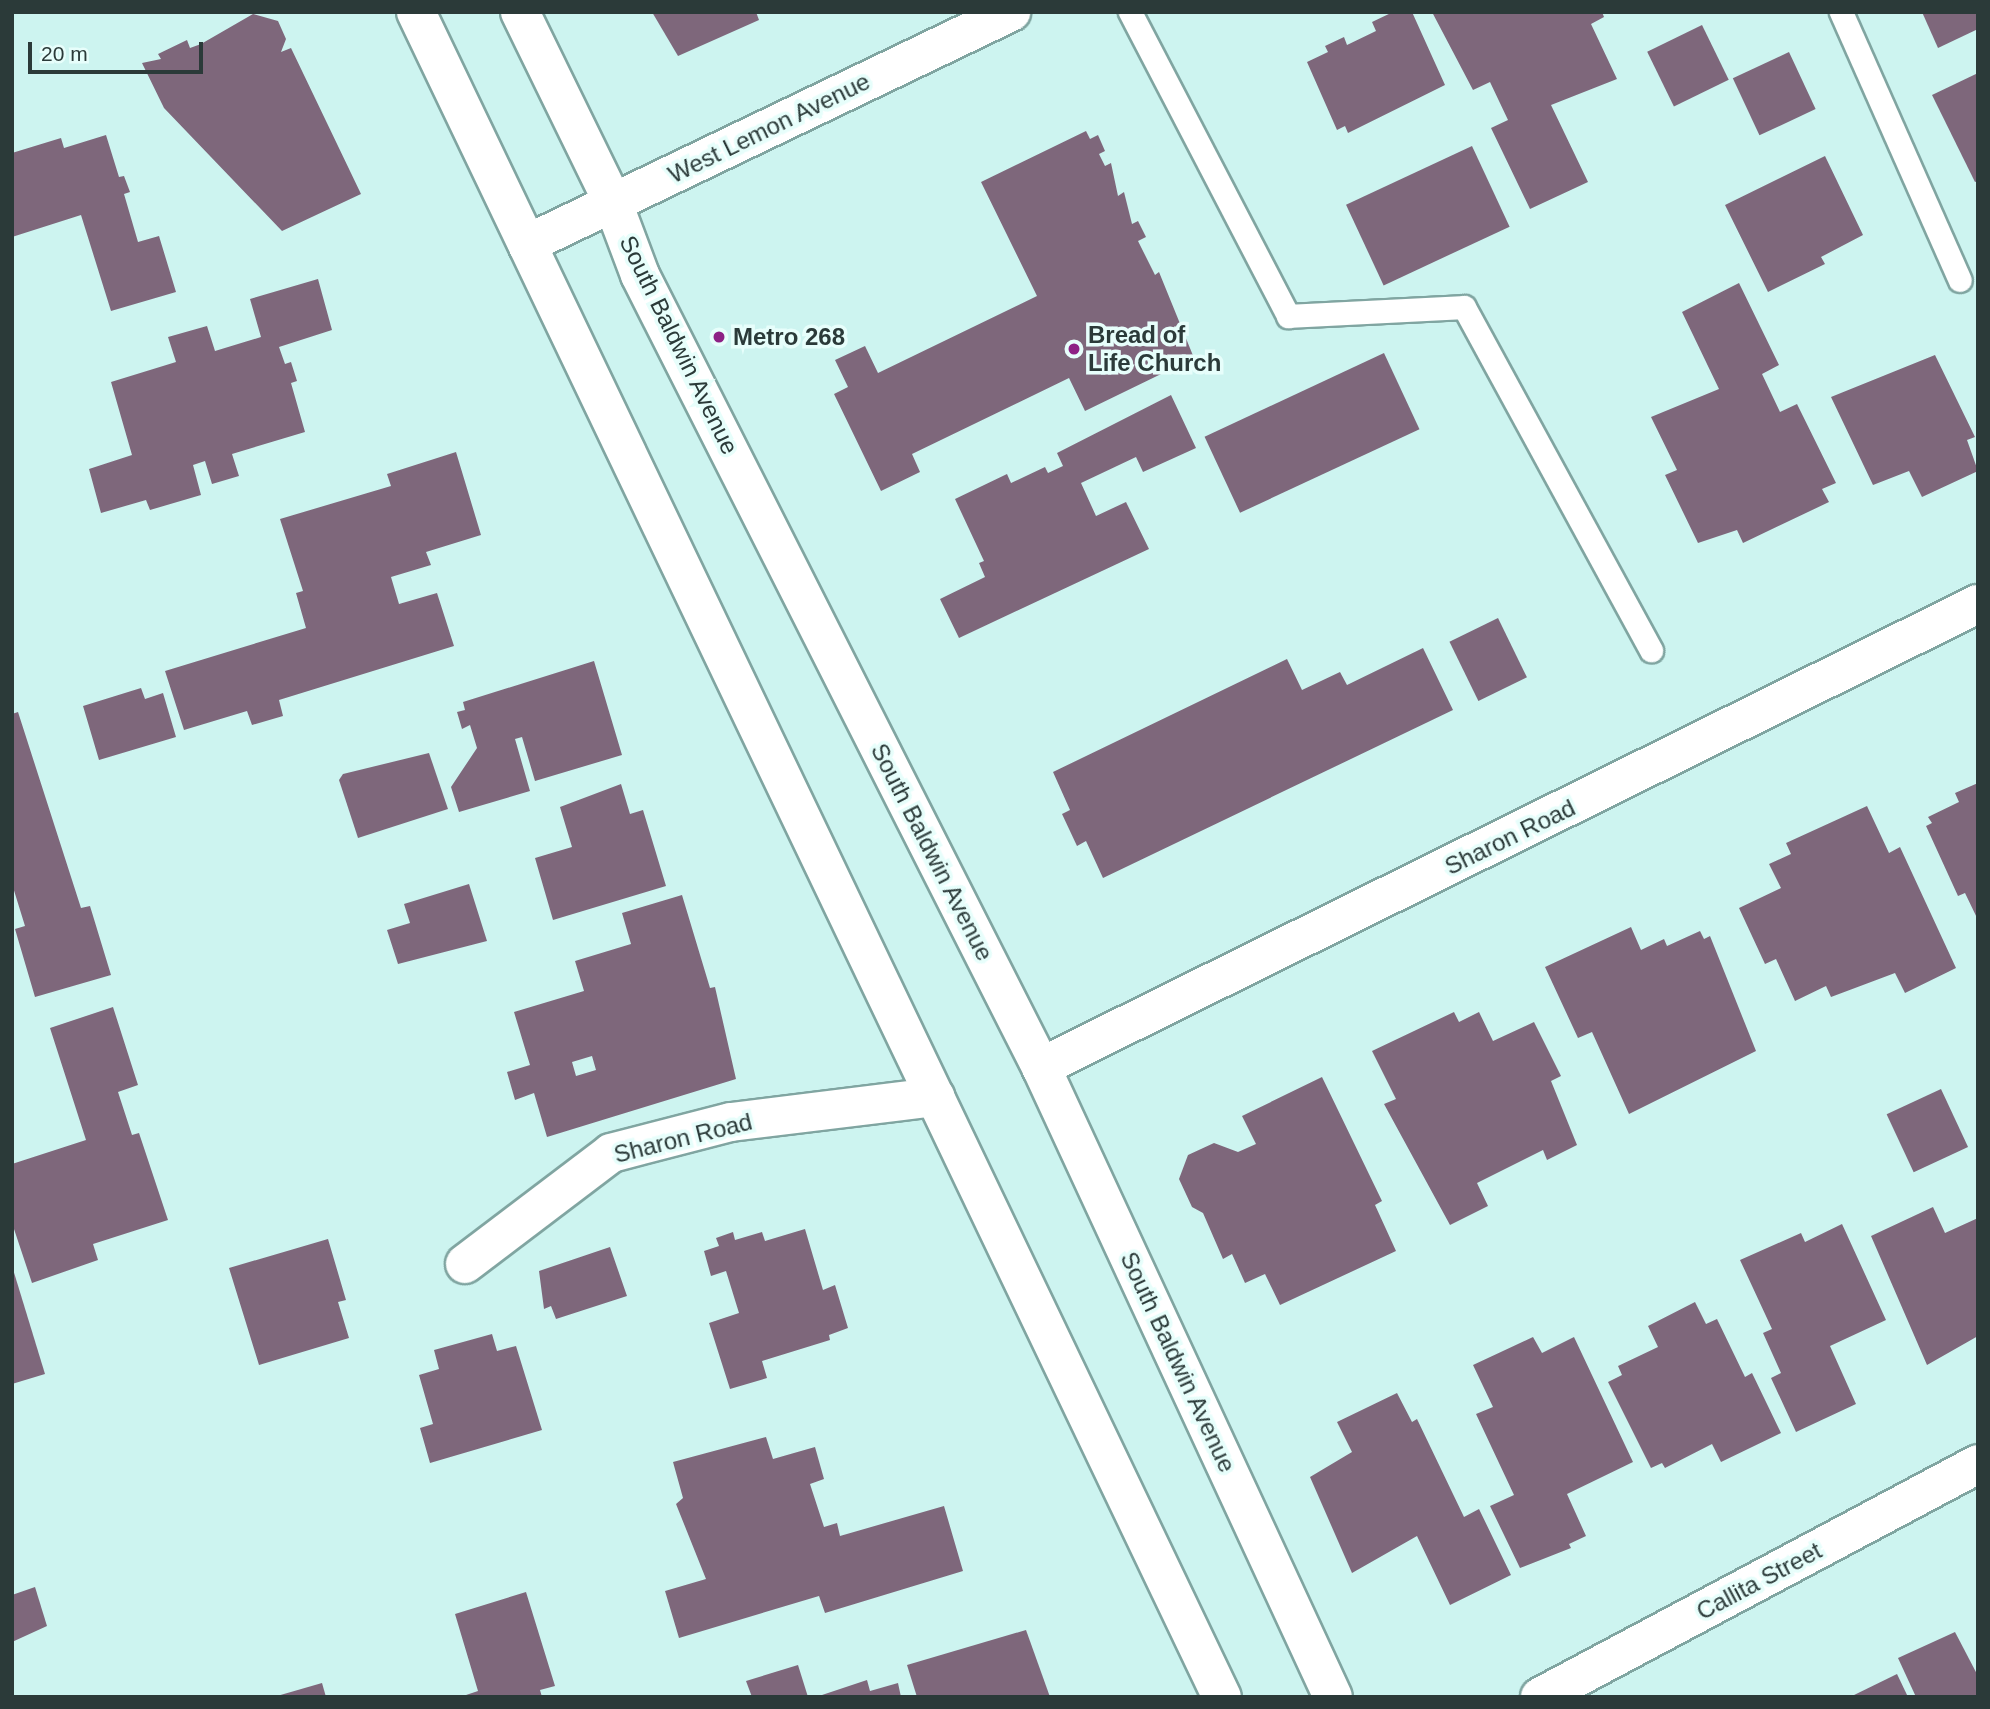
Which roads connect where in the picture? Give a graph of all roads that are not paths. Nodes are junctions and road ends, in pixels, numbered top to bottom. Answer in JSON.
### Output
{"nodes":[{"id":1,"x":416,"y":12,"type":"edge"},
{"id":2,"x":520,"y":12,"type":"edge"},
{"id":3,"x":1011,"y":12,"type":"edge"},
{"id":4,"x":1130,"y":12,"type":"edge"},
{"id":5,"x":1842,"y":12,"type":"edge"},
{"id":6,"x":613,"y":203,"type":"junction"},
{"id":7,"x":527,"y":244,"type":"junction"},
{"id":8,"x":1960,"y":280,"type":"dead end"},
{"id":9,"x":1978,"y":604,"type":"edge"},
{"id":10,"x":1651,"y":650,"type":"dead end"},
{"id":11,"x":1041,"y":1068,"type":"junction"},
{"id":12,"x":935,"y":1097,"type":"junction"},
{"id":13,"x":465,"y":1264,"type":"dead end"},
{"id":14,"x":1978,"y":1465,"type":"edge"},
{"id":15,"x":1222,"y":1697,"type":"edge"},
{"id":16,"x":1333,"y":1697,"type":"edge"},
{"id":17,"x":1540,"y":1697,"type":"edge"}],
"edges":[{"from":1,"to":7,"type":"main road"},
{"from":2,"to":6,"type":"main road","name":"South Baldwin Avenue"},
{"from":3,"to":6,"type":"main road","name":"West Lemon Avenue"},
{"from":4,"to":10,"type":"lane"},
{"from":5,"to":8,"type":"lane"},
{"from":6,"to":7,"type":"main road","name":"West Lemon Avenue"},
{"from":6,"to":11,"type":"main road","name":"South Baldwin Avenue"},
{"from":7,"to":12,"type":"main road"},
{"from":9,"to":11,"type":"main road","name":"Sharon Road"},
{"from":11,"to":16,"type":"main road","name":"South Baldwin Avenue"},
{"from":12,"to":13,"type":"main road","name":"Sharon Road"},
{"from":12,"to":15,"type":"main road"},
{"from":14,"to":17,"type":"main road","name":"Callita Street"}]}
